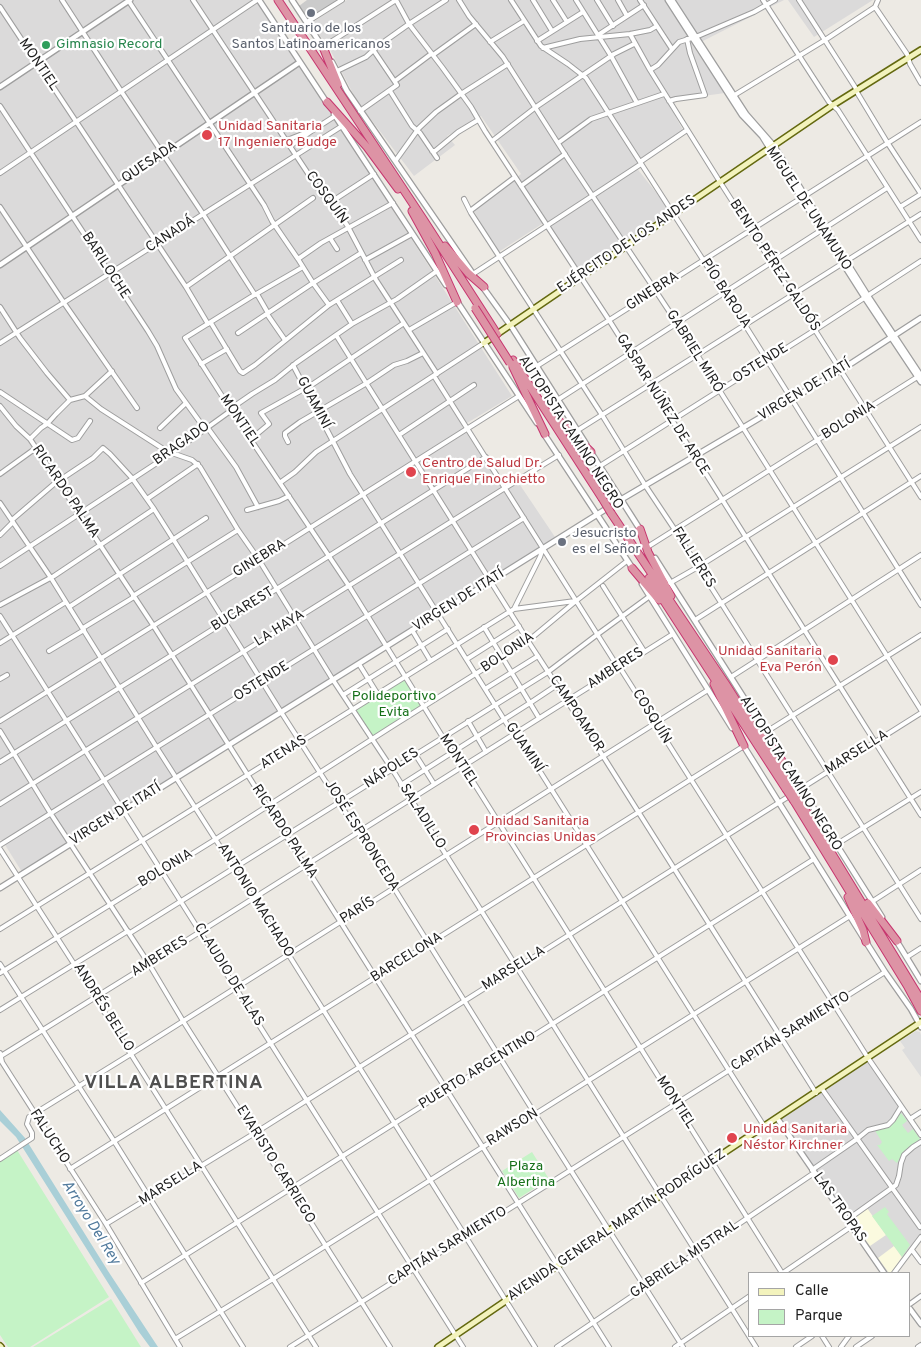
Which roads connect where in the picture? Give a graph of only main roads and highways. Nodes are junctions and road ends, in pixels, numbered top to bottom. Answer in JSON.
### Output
{"nodes":[{"id":1,"x":272,"y":0,"type":"edge"},
{"id":2,"x":278,"y":0,"type":"edge"},
{"id":3,"x":323,"y":47,"type":"road end"},
{"id":4,"x":921,"y":50,"type":"edge"},
{"id":5,"x":327,"y":102,"type":"road end"},
{"id":6,"x":358,"y":114,"type":"junction"},
{"id":7,"x":398,"y":189,"type":"junction"},
{"id":8,"x":412,"y":211,"type":"junction"},
{"id":9,"x":423,"y":219,"type":"junction"},
{"id":10,"x":484,"y":287,"type":"road end"},
{"id":11,"x":457,"y":302,"type":"road end"},
{"id":12,"x":476,"y":307,"type":"junction"},
{"id":13,"x":484,"y":343,"type":"road end"},
{"id":14,"x":512,"y":364,"type":"junction"},
{"id":15,"x":528,"y":382,"type":"junction"},
{"id":16,"x":545,"y":434,"type":"road end"},
{"id":17,"x":591,"y":452,"type":"road end"},
{"id":18,"x":601,"y":500,"type":"junction"},
{"id":19,"x":640,"y":529,"type":"road end"},
{"id":20,"x":632,"y":568,"type":"road end"},
{"id":21,"x":681,"y":623,"type":"junction"},
{"id":22,"x":706,"y":666,"type":"junction"},
{"id":23,"x":725,"y":683,"type":"junction"},
{"id":24,"x":744,"y":746,"type":"road end"},
{"id":25,"x":782,"y":760,"type":"road end"},
{"id":26,"x":788,"y":788,"type":"junction"},
{"id":27,"x":796,"y":799,"type":"junction"},
{"id":28,"x":833,"y":846,"type":"junction"},
{"id":29,"x":835,"y":869,"type":"junction"},
{"id":30,"x":896,"y":941,"type":"road end"},
{"id":31,"x":866,"y":942,"type":"road end"},
{"id":32,"x":911,"y":987,"type":"junction"},
{"id":33,"x":921,"y":1000,"type":"edge"},
{"id":34,"x":921,"y":1011,"type":"edge"},
{"id":35,"x":920,"y":1024,"type":"edge"},
{"id":36,"x":438,"y":1347,"type":"edge"}],
"edges":[{"from":1,"to":7,"type":"highway","name":"AUTOPISTA CAMINO NEGRO"},
{"from":2,"to":6,"type":"highway","name":"AUTOPISTA CAMINO NEGRO"},
{"from":3,"to":6,"type":"highway"},
{"from":4,"to":13,"type":"main road","name":"EJÉRCITO DE LOS ANDES"},
{"from":5,"to":7,"type":"highway"},
{"from":6,"to":9,"type":"highway","name":"AUTOPISTA CAMINO NEGRO"},
{"from":7,"to":8,"type":"highway","name":"AUTOPISTA CAMINO NEGRO"},
{"from":8,"to":11,"type":"highway"},
{"from":8,"to":12,"type":"highway","name":"AUTOPISTA CAMINO NEGRO"},
{"from":9,"to":10,"type":"highway"},
{"from":9,"to":12,"type":"highway","name":"AUTOPISTA CAMINO NEGRO"},
{"from":12,"to":14,"type":"highway","name":"AUTOPISTA CAMINO NEGRO","bridge":true},
{"from":14,"to":15,"type":"highway","name":"AUTOPISTA CAMINO NEGRO"},
{"from":14,"to":16,"type":"highway"},
{"from":14,"to":18,"type":"highway","name":"AUTOPISTA CAMINO NEGRO"},
{"from":15,"to":17,"type":"highway"},
{"from":15,"to":18,"type":"highway","name":"AUTOPISTA CAMINO NEGRO"},
{"from":18,"to":21,"type":"highway","name":"AUTOPISTA CAMINO NEGRO","bridge":true},
{"from":19,"to":21,"type":"highway"},
{"from":20,"to":21,"type":"highway"},
{"from":21,"to":22,"type":"highway","name":"AUTOPISTA CAMINO NEGRO"},
{"from":21,"to":23,"type":"highway","name":"AUTOPISTA CAMINO NEGRO"},
{"from":22,"to":24,"type":"highway"},
{"from":22,"to":26,"type":"highway","name":"AUTOPISTA CAMINO NEGRO"},
{"from":23,"to":25,"type":"highway"},
{"from":23,"to":26,"type":"highway","name":"AUTOPISTA CAMINO NEGRO"},
{"from":26,"to":27,"type":"highway","name":"AUTOPISTA CAMINO NEGRO","bridge":true},
{"from":27,"to":28,"type":"highway","name":"AUTOPISTA CAMINO NEGRO"},
{"from":27,"to":29,"type":"highway","name":"AUTOPISTA CAMINO NEGRO"},
{"from":28,"to":30,"type":"highway"},
{"from":28,"to":32,"type":"highway","name":"AUTOPISTA CAMINO NEGRO"},
{"from":29,"to":31,"type":"highway"},
{"from":29,"to":32,"type":"highway","name":"AUTOPISTA CAMINO NEGRO"},
{"from":32,"to":33,"type":"highway","name":"AUTOPISTA CAMINO NEGRO"},
{"from":32,"to":34,"type":"highway","name":"AUTOPISTA CAMINO NEGRO"},
{"from":35,"to":36,"type":"main road","name":"AVENIDA GENERAL MARTÍN RODRÍGUEZ"}]}
